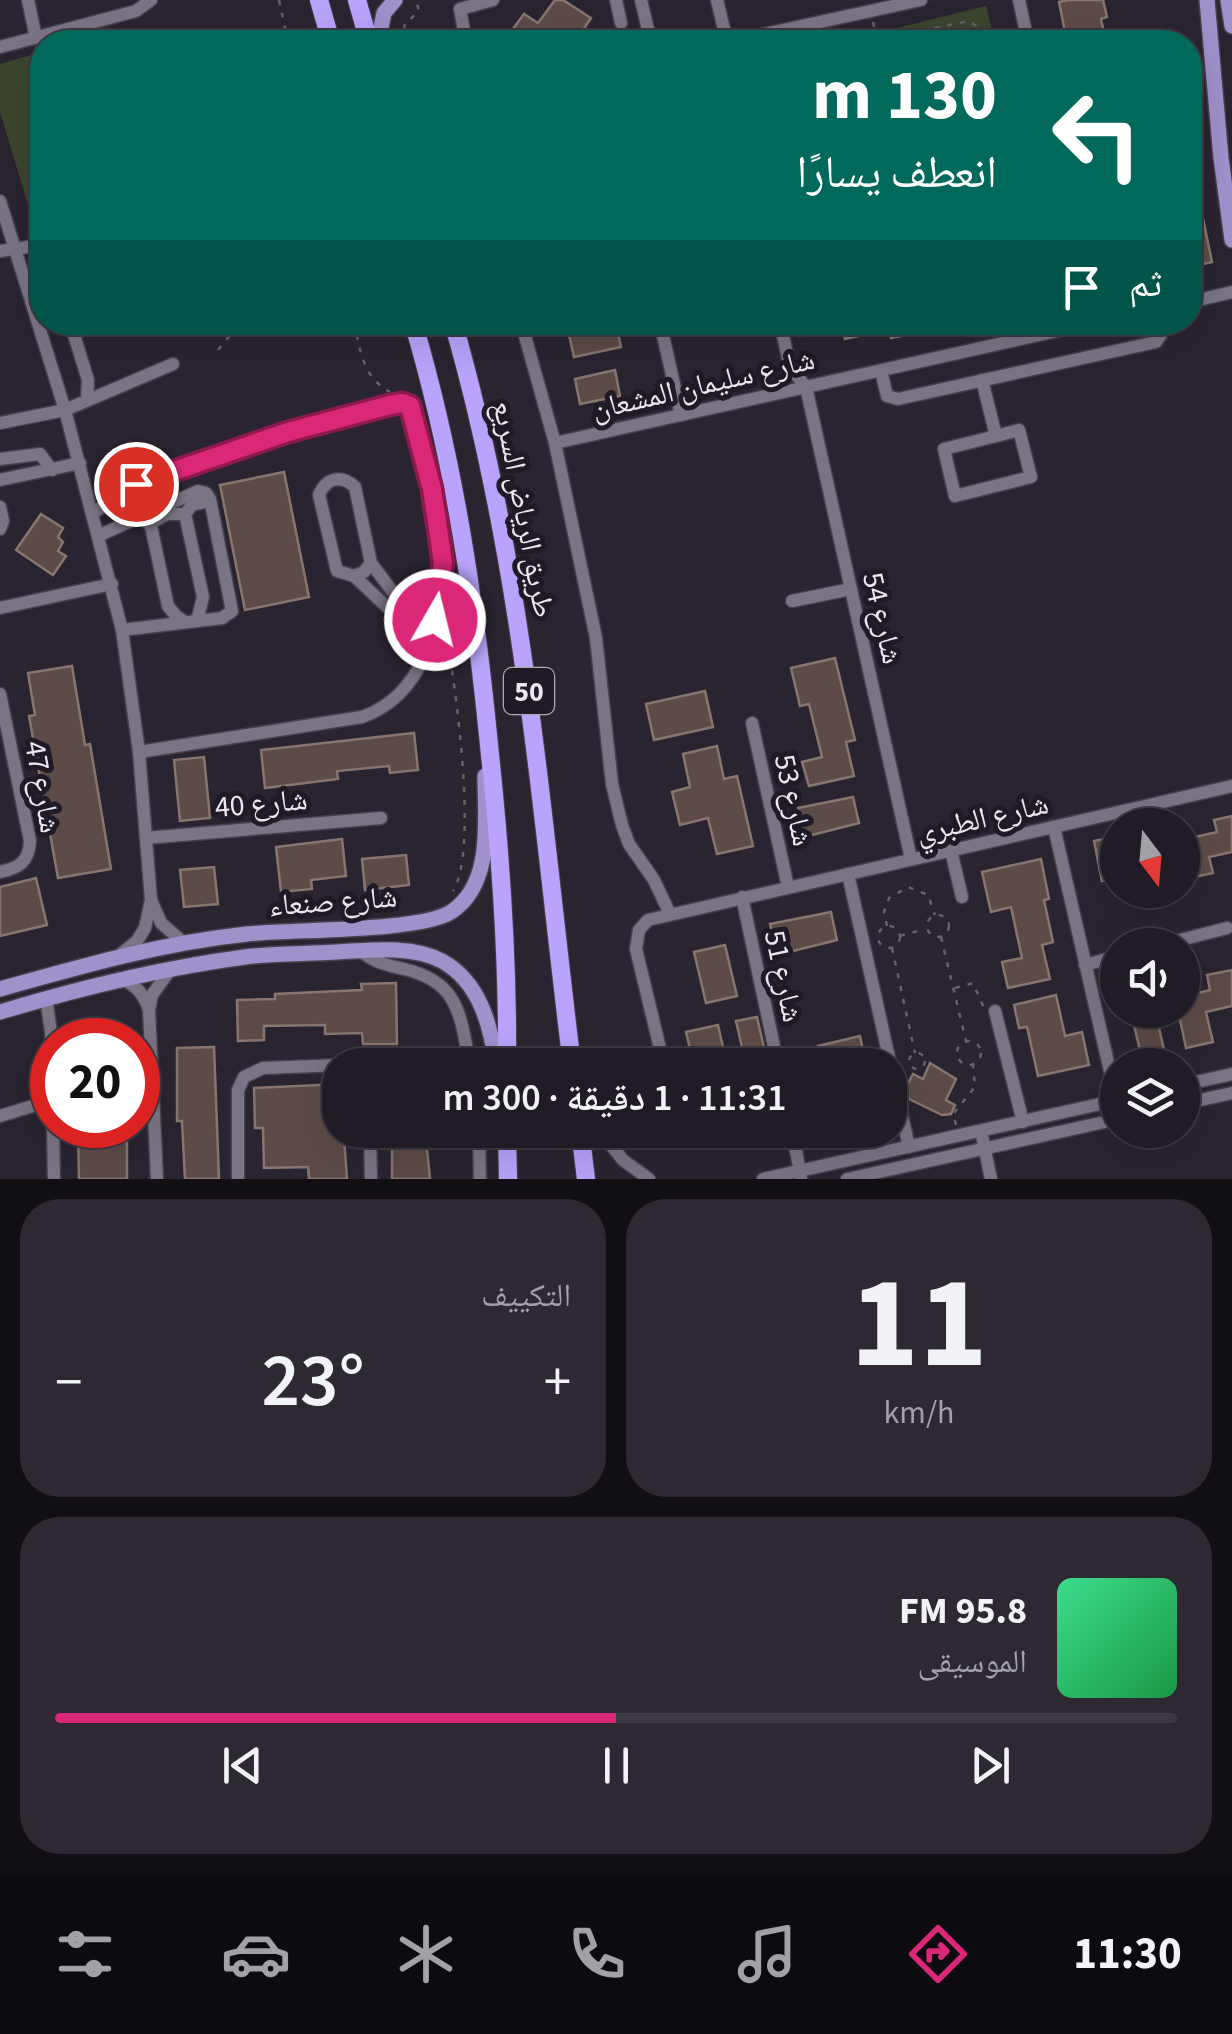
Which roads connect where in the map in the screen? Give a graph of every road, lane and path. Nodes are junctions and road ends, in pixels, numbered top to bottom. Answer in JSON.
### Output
{"nodes":[{"id":1,"x":28,"y":0,"type":"edge"},
{"id":2,"x":151,"y":0,"type":"edge"},
{"id":3,"x":279,"y":0,"type":"edge"},
{"id":4,"x":319,"y":0,"type":"edge"},
{"id":5,"x":357,"y":0,"type":"edge"},
{"id":6,"x":395,"y":0,"type":"edge"},
{"id":7,"x":416,"y":0,"type":"edge"},
{"id":8,"x":493,"y":0,"type":"edge"},
{"id":9,"x":616,"y":0,"type":"edge"},
{"id":10,"x":640,"y":0,"type":"edge"},
{"id":11,"x":717,"y":0,"type":"edge"},
{"id":12,"x":922,"y":0,"type":"edge"},
{"id":13,"x":1019,"y":0,"type":"edge"},
{"id":14,"x":1207,"y":0,"type":"edge"},
{"id":15,"x":1228,"y":0,"type":"edge"},
{"id":16,"x":870,"y":11,"type":"junction"},
{"id":17,"x":621,"y":23,"type":"dead end"},
{"id":18,"x":1232,"y":26,"type":"edge"},
{"id":19,"x":34,"y":30,"type":"edge"},
{"id":20,"x":66,"y":30,"type":"edge"},
{"id":21,"x":285,"y":30,"type":"edge"},
{"id":22,"x":328,"y":30,"type":"edge"},
{"id":23,"x":366,"y":30,"type":"edge"},
{"id":24,"x":380,"y":30,"type":"edge"},
{"id":25,"x":404,"y":30,"type":"edge"},
{"id":26,"x":464,"y":30,"type":"edge"},
{"id":27,"x":648,"y":30,"type":"edge"},
{"id":28,"x":724,"y":30,"type":"edge"},
{"id":29,"x":782,"y":30,"type":"edge"},
{"id":30,"x":875,"y":30,"type":"edge"},
{"id":31,"x":929,"y":30,"type":"edge"},
{"id":32,"x":983,"y":30,"type":"edge"},
{"id":33,"x":1025,"y":30,"type":"edge"},
{"id":34,"x":30,"y":40,"type":"edge"},
{"id":35,"x":0,"y":48,"type":"edge"},
{"id":36,"x":1228,"y":174,"type":"edge"},
{"id":37,"x":0,"y":201,"type":"edge"},
{"id":38,"x":1232,"y":240,"type":"edge"},
{"id":39,"x":7,"y":249,"type":"edge"},
{"id":40,"x":1232,"y":292,"type":"edge"},
{"id":41,"x":1202,"y":299,"type":"edge"},
{"id":42,"x":30,"y":313,"type":"edge"},
{"id":43,"x":38,"y":335,"type":"edge"},
{"id":44,"x":74,"y":335,"type":"edge"},
{"id":45,"x":230,"y":335,"type":"edge"},
{"id":46,"x":357,"y":335,"type":"edge"},
{"id":47,"x":416,"y":335,"type":"edge"},
{"id":48,"x":457,"y":335,"type":"edge"},
{"id":49,"x":525,"y":335,"type":"edge"},
{"id":50,"x":663,"y":335,"type":"edge"},
{"id":51,"x":783,"y":335,"type":"edge"},
{"id":52,"x":1037,"y":335,"type":"edge"},
{"id":53,"x":1161,"y":335,"type":"edge"},
{"id":54,"x":218,"y":350,"type":"dead end"},
{"id":55,"x":173,"y":364,"type":"dead end"},
{"id":56,"x":881,"y":370,"type":"junction"},
{"id":57,"x":88,"y":380,"type":"junction"},
{"id":58,"x":982,"y":380,"type":"junction"},
{"id":59,"x":806,"y":387,"type":"junction"},
{"id":60,"x":112,"y":389,"type":"junction"},
{"id":61,"x":87,"y":400,"type":"junction"},
{"id":62,"x":402,"y":403,"type":"junction"},
{"id":63,"x":65,"y":410,"type":"junction"},
{"id":64,"x":682,"y":415,"type":"junction"},
{"id":65,"x":0,"y":422,"type":"edge"},
{"id":66,"x":996,"y":436,"type":"junction"},
{"id":67,"x":555,"y":443,"type":"junction"},
{"id":68,"x":0,"y":459,"type":"edge"},
{"id":69,"x":80,"y":464,"type":"junction"},
{"id":70,"x":52,"y":470,"type":"junction"},
{"id":71,"x":0,"y":480,"type":"edge"},
{"id":72,"x":210,"y":501,"type":"junction"},
{"id":73,"x":0,"y":507,"type":"edge"},
{"id":74,"x":94,"y":513,"type":"junction"},
{"id":75,"x":186,"y":514,"type":"junction"},
{"id":76,"x":145,"y":519,"type":"junction"},
{"id":77,"x":0,"y":529,"type":"edge"},
{"id":78,"x":100,"y":534,"type":"junction"},
{"id":79,"x":371,"y":563,"type":"junction"},
{"id":80,"x":354,"y":576,"type":"junction"},
{"id":81,"x":112,"y":584,"type":"junction"},
{"id":82,"x":850,"y":588,"type":"junction"},
{"id":83,"x":792,"y":601,"type":"dead end"},
{"id":84,"x":399,"y":607,"type":"junction"},
{"id":85,"x":0,"y":608,"type":"edge"},
{"id":86,"x":192,"y":622,"type":"junction"},
{"id":87,"x":440,"y":623,"type":"junction"},
{"id":88,"x":122,"y":630,"type":"junction"},
{"id":89,"x":0,"y":694,"type":"edge"},
{"id":90,"x":485,"y":699,"type":"junction"},
{"id":91,"x":752,"y":724,"type":"dead end"},
{"id":92,"x":139,"y":752,"type":"junction"},
{"id":93,"x":1232,"y":786,"type":"edge"},
{"id":94,"x":380,"y":818,"type":"dead end"},
{"id":95,"x":1054,"y":828,"type":"junction"},
{"id":96,"x":146,"y":838,"type":"junction"},
{"id":97,"x":951,"y":851,"type":"junction"},
{"id":98,"x":911,"y":860,"type":"junction"},
{"id":99,"x":0,"y":872,"type":"edge"},
{"id":100,"x":848,"y":874,"type":"junction"},
{"id":101,"x":788,"y":887,"type":"junction"},
{"id":102,"x":453,"y":892,"type":"dead end"},
{"id":103,"x":742,"y":897,"type":"junction"},
{"id":104,"x":962,"y":897,"type":"dead end"},
{"id":105,"x":151,"y":900,"type":"junction"},
{"id":106,"x":670,"y":914,"type":"junction"},
{"id":107,"x":936,"y":915,"type":"junction"},
{"id":108,"x":356,"y":926,"type":"junction"},
{"id":109,"x":887,"y":926,"type":"junction"},
{"id":110,"x":1227,"y":928,"type":"dead end"},
{"id":111,"x":927,"y":929,"type":"junction"},
{"id":112,"x":1200,"y":935,"type":"edge"},
{"id":113,"x":900,"y":936,"type":"junction"},
{"id":114,"x":941,"y":937,"type":"junction"},
{"id":115,"x":184,"y":943,"type":"junction"},
{"id":116,"x":892,"y":948,"type":"junction"},
{"id":117,"x":361,"y":951,"type":"junction"},
{"id":118,"x":121,"y":954,"type":"junction"},
{"id":119,"x":1100,"y":961,"type":"edge"},
{"id":120,"x":1085,"y":965,"type":"junction"},
{"id":121,"x":170,"y":970,"type":"junction"},
{"id":122,"x":123,"y":979,"type":"junction"},
{"id":123,"x":954,"y":988,"type":"junction"},
{"id":124,"x":0,"y":989,"type":"edge"},
{"id":125,"x":46,"y":998,"type":"junction"},
{"id":126,"x":904,"y":1001,"type":"junction"},
{"id":127,"x":878,"y":1008,"type":"junction"},
{"id":128,"x":149,"y":1010,"type":"junction"},
{"id":129,"x":565,"y":1010,"type":"junction"},
{"id":130,"x":0,"y":1012,"type":"edge"},
{"id":131,"x":995,"y":1012,"type":"joint"},
{"id":132,"x":50,"y":1018,"type":"edge"},
{"id":133,"x":966,"y":1041,"type":"junction"},
{"id":134,"x":466,"y":1048,"type":"edge"},
{"id":135,"x":494,"y":1048,"type":"edge"},
{"id":136,"x":506,"y":1048,"type":"edge"},
{"id":137,"x":570,"y":1048,"type":"edge"},
{"id":138,"x":576,"y":1048,"type":"edge"},
{"id":139,"x":660,"y":1048,"type":"edge"},
{"id":140,"x":774,"y":1048,"type":"edge"},
{"id":141,"x":1104,"y":1048,"type":"edge"},
{"id":142,"x":916,"y":1053,"type":"dead end"},
{"id":143,"x":973,"y":1065,"type":"junction"},
{"id":144,"x":322,"y":1066,"type":"edge"},
{"id":145,"x":1232,"y":1074,"type":"edge"},
{"id":146,"x":1200,"y":1081,"type":"edge"},
{"id":147,"x":1232,"y":1093,"type":"edge"},
{"id":148,"x":1200,"y":1100,"type":"edge"},
{"id":149,"x":1100,"y":1106,"type":"edge"},
{"id":150,"x":30,"y":1107,"type":"edge"},
{"id":151,"x":0,"y":1116,"type":"edge"},
{"id":152,"x":1023,"y":1122,"type":"junction"},
{"id":153,"x":1100,"y":1123,"type":"edge"},
{"id":154,"x":981,"y":1131,"type":"junction"},
{"id":155,"x":958,"y":1136,"type":"junction"},
{"id":156,"x":909,"y":1147,"type":"junction"},
{"id":157,"x":53,"y":1148,"type":"edge"},
{"id":158,"x":370,"y":1148,"type":"edge"},
{"id":159,"x":479,"y":1148,"type":"edge"},
{"id":160,"x":507,"y":1148,"type":"edge"},
{"id":161,"x":582,"y":1148,"type":"edge"},
{"id":162,"x":613,"y":1148,"type":"edge"},
{"id":163,"x":796,"y":1148,"type":"edge"},
{"id":164,"x":985,"y":1149,"type":"junction"},
{"id":165,"x":848,"y":1160,"type":"junction"},
{"id":166,"x":801,"y":1175,"type":"edge"},
{"id":167,"x":54,"y":1179,"type":"edge"},
{"id":168,"x":157,"y":1179,"type":"edge"},
{"id":169,"x":238,"y":1179,"type":"edge"},
{"id":170,"x":371,"y":1179,"type":"edge"},
{"id":171,"x":480,"y":1179,"type":"edge"},
{"id":172,"x":508,"y":1179,"type":"edge"},
{"id":173,"x":586,"y":1179,"type":"edge"},
{"id":174,"x":649,"y":1179,"type":"edge"},
{"id":175,"x":762,"y":1179,"type":"edge"},
{"id":176,"x":850,"y":1179,"type":"edge"},
{"id":177,"x":991,"y":1179,"type":"edge"}],
"edges":[{"from":1,"to":19,"type":"street"},
{"from":2,"to":20,"type":"street"},
{"from":3,"to":21,"type":"path"},
{"from":4,"to":22,"type":"highway"},
{"from":5,"to":23,"type":"highway"},
{"from":6,"to":24,"type":"main road"},
{"from":7,"to":25,"type":"path"},
{"from":8,"to":26,"type":"street"},
{"from":9,"to":17,"type":"street"},
{"from":10,"to":27,"type":"street"},
{"from":11,"to":28,"type":"street"},
{"from":12,"to":16,"type":"street"},
{"from":13,"to":33,"type":"street"},
{"from":14,"to":36,"type":"main road"},
{"from":15,"to":18,"type":"main road"},
{"from":16,"to":29,"type":"street"},
{"from":16,"to":30,"type":"path"},
{"from":31,"to":32,"type":"path"},
{"from":34,"to":35,"type":"street"},
{"from":36,"to":38,"type":"main road"},
{"from":37,"to":39,"type":"street"},
{"from":39,"to":42,"type":"street"},
{"from":40,"to":41,"type":"street"},
{"from":43,"to":63,"type":"street"},
{"from":44,"to":57,"type":"street"},
{"from":45,"to":54,"type":"path"},
{"from":46,"to":62,"type":"path"},
{"from":47,"to":90,"type":"highway","number":"50"},
{"from":48,"to":129,"type":"highway","name":"طريق الرياض السريع","number":"50"},
{"from":49,"to":67,"type":"street"},
{"from":50,"to":64,"type":"street"},
{"from":51,"to":59,"type":"street","name":"شارع 54"},
{"from":52,"to":56,"type":"street","name":"شارع سليمان المشعان"},
{"from":53,"to":58,"type":"street"},
{"from":55,"to":60,"type":"street"},
{"from":56,"to":58,"type":"street"},
{"from":56,"to":59,"type":"street","name":"شارع سليمان المشعان"},
{"from":57,"to":60,"type":"street"},
{"from":57,"to":61,"type":"street"},
{"from":58,"to":66,"type":"street"},
{"from":59,"to":64,"type":"street","name":"شارع سليمان المشعان"},
{"from":59,"to":82,"type":"street","name":"شارع 54"},
{"from":60,"to":61,"type":"street"},
{"from":61,"to":63,"type":"street"},
{"from":62,"to":74,"type":"street"},
{"from":62,"to":87,"type":"street"},
{"from":63,"to":65,"type":"street"},
{"from":63,"to":69,"type":"street"},
{"from":64,"to":67,"type":"street","name":"شارع سليمان المشعان"},
{"from":66,"to":66,"type":"street"},
{"from":67,"to":106,"type":"street"},
{"from":68,"to":70,"type":"street"},
{"from":69,"to":70,"type":"street"},
{"from":69,"to":74,"type":"street"},
{"from":70,"to":71,"type":"street"},
{"from":72,"to":75,"type":"street"},
{"from":72,"to":76,"type":"street"},
{"from":72,"to":86,"type":"street"},
{"from":73,"to":77,"type":"street"},
{"from":74,"to":78,"type":"street"},
{"from":75,"to":76,"type":"street"},
{"from":75,"to":86,"type":"street"},
{"from":76,"to":78,"type":"street"},
{"from":76,"to":86,"type":"street"},
{"from":78,"to":81,"type":"street"},
{"from":79,"to":80,"type":"street"},
{"from":79,"to":80,"type":"street"},
{"from":79,"to":84,"type":"street"},
{"from":80,"to":84,"type":"street"},
{"from":81,"to":85,"type":"street"},
{"from":81,"to":88,"type":"street"},
{"from":82,"to":83,"type":"street"},
{"from":82,"to":98,"type":"street","name":"شارع 54"},
{"from":84,"to":87,"type":"street"},
{"from":86,"to":88,"type":"street"},
{"from":87,"to":92,"type":"street"},
{"from":87,"to":102,"type":"path"},
{"from":88,"to":92,"type":"street"},
{"from":89,"to":99,"type":"street","name":"شارع 47"},
{"from":90,"to":108,"type":"main road","name":"شارع صنعاء"},
{"from":90,"to":136,"type":"highway","number":"50"},
{"from":91,"to":101,"type":"street","name":"شارع 53"},
{"from":92,"to":96,"type":"street"},
{"from":93,"to":95,"type":"street","name":"شارع الطبري"},
{"from":94,"to":96,"type":"street","name":"شارع 40"},
{"from":95,"to":97,"type":"street","name":"شارع الطبري"},
{"from":95,"to":120,"type":"street"},
{"from":96,"to":105,"type":"street"},
{"from":97,"to":98,"type":"street","name":"شارع الطبري"},
{"from":97,"to":104,"type":"street"},
{"from":98,"to":100,"type":"street","name":"شارع الطبري"},
{"from":100,"to":101,"type":"street","name":"شارع الطبري"},
{"from":100,"to":127,"type":"street"},
{"from":101,"to":103,"type":"street","name":"شارع الطبري"},
{"from":103,"to":106,"type":"street","name":"شارع الطبري"},
{"from":103,"to":140,"type":"street","name":"شارع 51"},
{"from":105,"to":115,"type":"street"},
{"from":105,"to":118,"type":"street"},
{"from":106,"to":139,"type":"street"},
{"from":107,"to":109,"type":"path"},
{"from":107,"to":111,"type":"path"},
{"from":107,"to":114,"type":"path"},
{"from":108,"to":115,"type":"main road","name":"شارع صنعاء"},
{"from":108,"to":117,"type":"main road"},
{"from":109,"to":113,"type":"path"},
{"from":109,"to":116,"type":"path"},
{"from":110,"to":112,"type":"street"},
{"from":111,"to":113,"type":"path"},
{"from":111,"to":114,"type":"path"},
{"from":113,"to":116,"type":"path"},
{"from":114,"to":123,"type":"path"},
{"from":115,"to":118,"type":"main road","name":"شارع صنعاء"},
{"from":116,"to":126,"type":"path"},
{"from":117,"to":121,"type":"main road","name":"شارع صنعاء"},
{"from":117,"to":134,"type":"street"},
{"from":117,"to":135,"type":"main road","name":"شارع صنعاء"},
{"from":118,"to":124,"type":"main road","name":"شارع صنعاء"},
{"from":119,"to":120,"type":"street"},
{"from":120,"to":141,"type":"street"},
{"from":121,"to":122,"type":"main road","name":"شارع صنعاء"},
{"from":121,"to":128,"type":"street"},
{"from":122,"to":125,"type":"main road","name":"شارع صنعاء"},
{"from":122,"to":128,"type":"street"},
{"from":123,"to":131,"type":"path"},
{"from":123,"to":133,"type":"path"},
{"from":125,"to":130,"type":"main road","name":"شارع صنعاء"},
{"from":125,"to":132,"type":"street"},
{"from":126,"to":127,"type":"path"},
{"from":126,"to":142,"type":"path"},
{"from":127,"to":156,"type":"street"},
{"from":128,"to":168,"type":"street"},
{"from":129,"to":137,"type":"highway","name":"طريق الرياض السريع","number":"50"},
{"from":129,"to":138,"type":"street"},
{"from":131,"to":152,"type":"street"},
{"from":133,"to":143,"type":"path"},
{"from":133,"to":143,"type":"path"},
{"from":143,"to":155,"type":"path"},
{"from":144,"to":169,"type":"street"},
{"from":145,"to":146,"type":"street"},
{"from":147,"to":148,"type":"street"},
{"from":149,"to":152,"type":"street"},
{"from":150,"to":151,"type":"street"},
{"from":152,"to":154,"type":"street"},
{"from":153,"to":164,"type":"street"},
{"from":154,"to":155,"type":"street"},
{"from":154,"to":164,"type":"street"},
{"from":155,"to":156,"type":"street"},
{"from":156,"to":165,"type":"street"},
{"from":157,"to":167,"type":"street"},
{"from":158,"to":170,"type":"street"},
{"from":159,"to":171,"type":"street"},
{"from":160,"to":172,"type":"highway"},
{"from":161,"to":173,"type":"highway"},
{"from":162,"to":174,"type":"street"},
{"from":163,"to":166,"type":"street"},
{"from":164,"to":176,"type":"street"},
{"from":164,"to":177,"type":"street"},
{"from":165,"to":166,"type":"street"},
{"from":165,"to":176,"type":"street"},
{"from":166,"to":175,"type":"street"}]}
